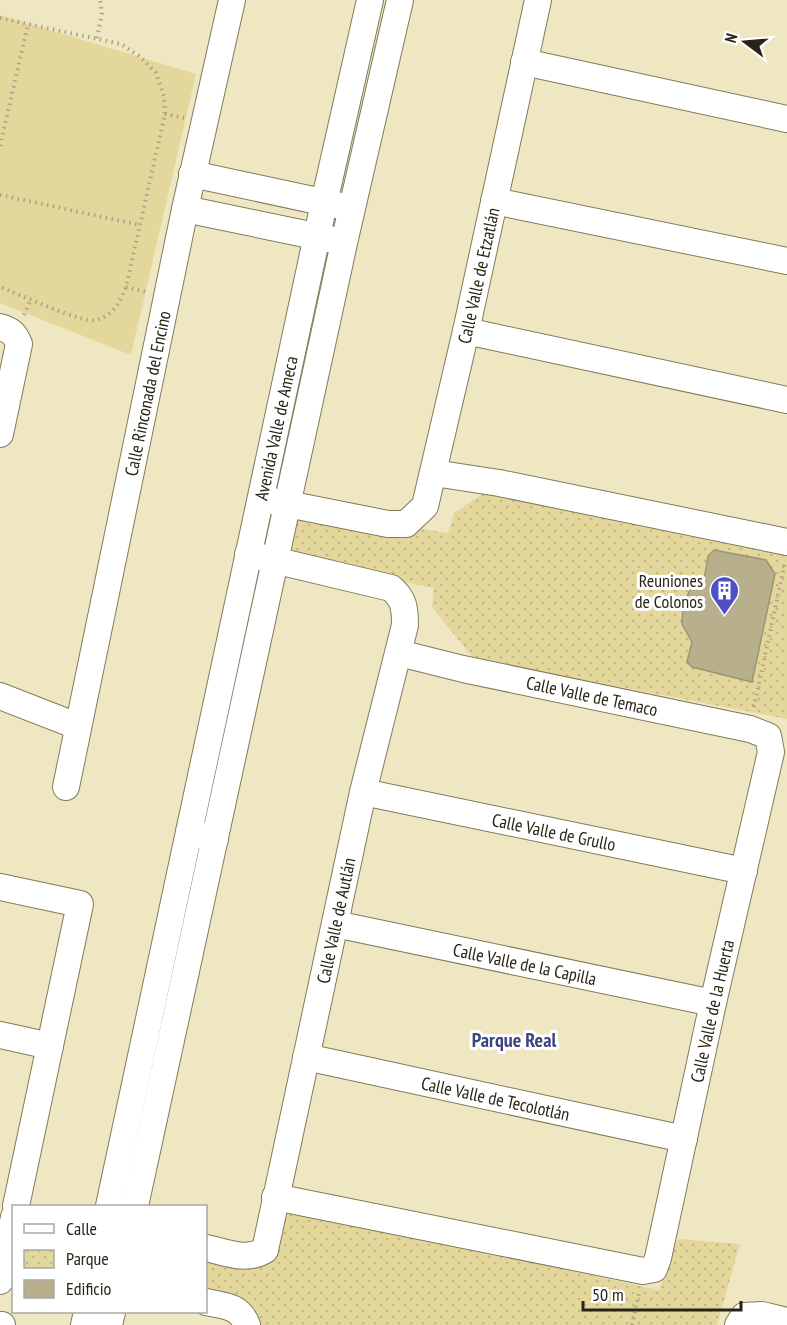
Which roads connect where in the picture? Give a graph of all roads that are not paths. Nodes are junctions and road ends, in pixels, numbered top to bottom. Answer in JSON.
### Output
{"nodes":[{"id":1,"x":232,"y":0,"type":"edge"},
{"id":2,"x":370,"y":0,"type":"edge"},
{"id":3,"x":400,"y":0,"type":"edge"},
{"id":4,"x":538,"y":0,"type":"edge"},
{"id":5,"x":524,"y":62,"type":"junction"},
{"id":6,"x":787,"y":118,"type":"edge"},
{"id":7,"x":192,"y":174,"type":"junction"},
{"id":8,"x":494,"y":201,"type":"junction"},
{"id":9,"x":324,"y":202,"type":"junction"},
{"id":10,"x":184,"y":208,"type":"junction"},
{"id":11,"x":352,"y":208,"type":"junction"},
{"id":12,"x":317,"y":236,"type":"junction"},
{"id":13,"x":344,"y":243,"type":"junction"},
{"id":14,"x":787,"y":261,"type":"edge"},
{"id":15,"x":0,"y":327,"type":"edge"},
{"id":16,"x":466,"y":331,"type":"junction"},
{"id":17,"x":787,"y":400,"type":"edge"},
{"id":18,"x":0,"y":434,"type":"edge"},
{"id":19,"x":434,"y":473,"type":"junction"},
{"id":20,"x":260,"y":499,"type":"junction"},
{"id":21,"x":288,"y":504,"type":"junction"},
{"id":22,"x":787,"y":542,"type":"edge"},
{"id":23,"x":248,"y":554,"type":"junction"},
{"id":24,"x":276,"y":561,"type":"junction"},
{"id":25,"x":399,"y":653,"type":"junction"},
{"id":26,"x":0,"y":696,"type":"edge"},
{"id":27,"x":77,"y":726,"type":"junction"},
{"id":28,"x":771,"y":752,"type":"joint"},
{"id":29,"x":66,"y":787,"type":"dead end"},
{"id":30,"x":363,"y":792,"type":"junction"},
{"id":31,"x":189,"y":832,"type":"junction"},
{"id":32,"x":215,"y":839,"type":"junction"},
{"id":33,"x":744,"y":871,"type":"junction"},
{"id":34,"x":0,"y":886,"type":"edge"},
{"id":35,"x":335,"y":924,"type":"junction"},
{"id":36,"x":713,"y":1003,"type":"junction"},
{"id":37,"x":0,"y":1035,"type":"edge"},
{"id":38,"x":50,"y":1046,"type":"junction"},
{"id":39,"x":306,"y":1057,"type":"junction"},
{"id":40,"x":684,"y":1139,"type":"junction"},
{"id":41,"x":12,"y":1192,"type":"edge"},
{"id":42,"x":275,"y":1197,"type":"junction"},
{"id":43,"x":109,"y":1205,"type":"edge"},
{"id":44,"x":135,"y":1205,"type":"edge"},
{"id":45,"x":12,"y":1226,"type":"edge"},
{"id":46,"x":207,"y":1248,"type":"edge"},
{"id":47,"x":0,"y":1281,"type":"edge"},
{"id":48,"x":207,"y":1302,"type":"edge"},
{"id":49,"x":245,"y":1320,"type":"edge"},
{"id":50,"x":741,"y":1320,"type":"edge"},
{"id":51,"x":787,"y":1321,"type":"edge"}],
"edges":[{"from":1,"to":7,"type":"street","name":"Calle Rinconada del Encino"},
{"from":2,"to":9,"type":"street","name":"Avenida Valle de Ameca"},
{"from":3,"to":11,"type":"street","name":"Avenida Valle de Ameca"},
{"from":4,"to":5,"type":"street","name":"Calle Valle de Etzatlán"},
{"from":5,"to":6,"type":"street"},
{"from":5,"to":8,"type":"street","name":"Calle Valle de Etzatlán"},
{"from":7,"to":9,"type":"street"},
{"from":7,"to":10,"type":"street","name":"Calle Rinconada del Encino"},
{"from":8,"to":14,"type":"street"},
{"from":8,"to":16,"type":"street","name":"Calle Valle de Etzatlán"},
{"from":9,"to":11,"type":"street"},
{"from":9,"to":12,"type":"street","name":"Avenida Valle de Ameca"},
{"from":10,"to":12,"type":"street"},
{"from":10,"to":27,"type":"street","name":"Calle Rinconada del Encino"},
{"from":11,"to":13,"type":"street","name":"Avenida Valle de Ameca"},
{"from":12,"to":13,"type":"street"},
{"from":12,"to":20,"type":"street","name":"Avenida Valle de Ameca"},
{"from":13,"to":21,"type":"street","name":"Avenida Valle de Ameca"},
{"from":15,"to":18,"type":"street"},
{"from":16,"to":17,"type":"street"},
{"from":16,"to":19,"type":"street","name":"Calle Valle de Etzatlán"},
{"from":19,"to":21,"type":"street","name":"Calle Valle de Etzatlán"},
{"from":19,"to":22,"type":"street"},
{"from":20,"to":21,"type":"street"},
{"from":20,"to":23,"type":"street","name":"Avenida Valle de Ameca"},
{"from":21,"to":24,"type":"street","name":"Avenida Valle de Ameca"},
{"from":23,"to":24,"type":"street"},
{"from":23,"to":31,"type":"street","name":"Avenida Valle de Ameca"},
{"from":24,"to":25,"type":"street","name":"Calle Valle de Autlán"},
{"from":24,"to":32,"type":"street","name":"Avenida Valle de Ameca"},
{"from":25,"to":28,"type":"street","name":"Calle Valle de Temaco"},
{"from":25,"to":30,"type":"street","name":"Calle Valle de Autlán"},
{"from":26,"to":27,"type":"street"},
{"from":27,"to":29,"type":"street","name":"Calle Rinconada del Encino"},
{"from":28,"to":33,"type":"street","name":"Calle Valle de la Huerta"},
{"from":30,"to":33,"type":"street","name":"Calle Valle de Grullo"},
{"from":30,"to":35,"type":"street","name":"Calle Valle de Autlán"},
{"from":31,"to":32,"type":"street"},
{"from":31,"to":43,"type":"street","name":"Avenida Valle de Ameca"},
{"from":32,"to":44,"type":"street","name":"Avenida Valle de Ameca"},
{"from":33,"to":36,"type":"street","name":"Calle Valle de la Huerta"},
{"from":34,"to":38,"type":"street"},
{"from":35,"to":36,"type":"street","name":"Calle Valle de la Capilla"},
{"from":35,"to":39,"type":"street","name":"Calle Valle de Autlán"},
{"from":36,"to":40,"type":"street","name":"Calle Valle de la Huerta"},
{"from":37,"to":38,"type":"street"},
{"from":38,"to":41,"type":"street"},
{"from":39,"to":40,"type":"street","name":"Calle Valle de Tecolotlán"},
{"from":39,"to":42,"type":"street","name":"Calle Valle de Autlán"},
{"from":40,"to":42,"type":"street","name":"Calle Valle de la Huerta"},
{"from":42,"to":46,"type":"street","name":"Calle Valle de Autlán"},
{"from":45,"to":47,"type":"street"},
{"from":48,"to":49,"type":"street"},
{"from":50,"to":51,"type":"street"}]}
